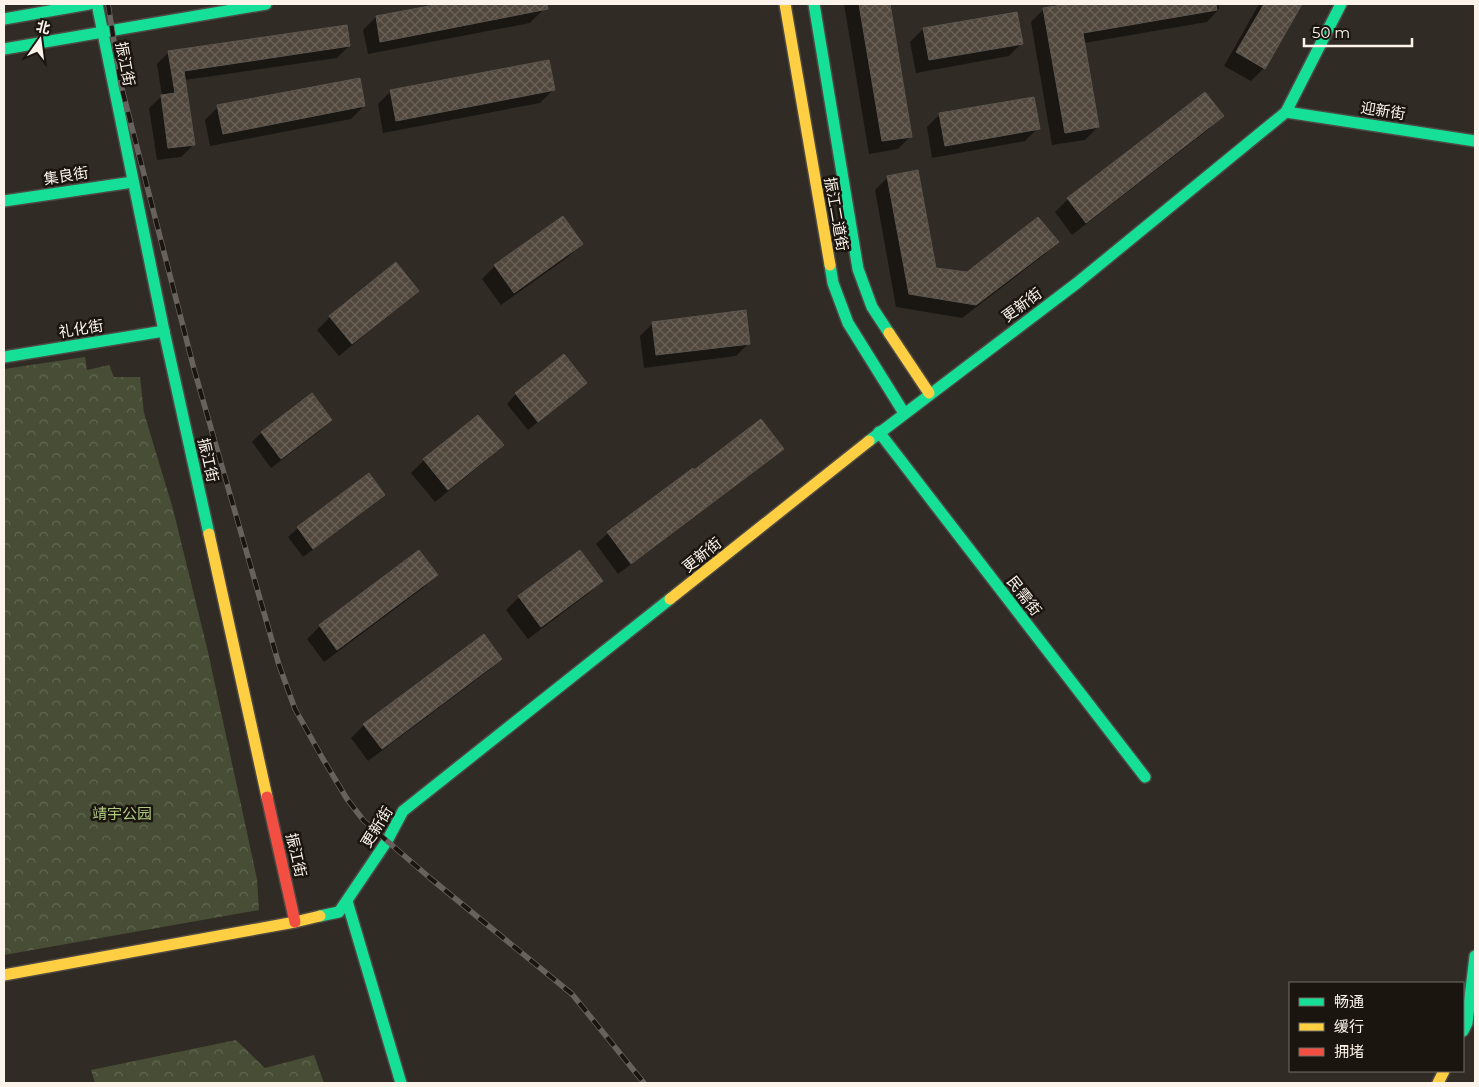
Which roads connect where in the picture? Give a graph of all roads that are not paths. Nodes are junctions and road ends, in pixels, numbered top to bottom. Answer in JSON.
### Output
{"nodes":[{"id":1,"x":89,"y":4,"type":"edge"},
{"id":2,"x":97,"y":4,"type":"edge"},
{"id":3,"x":266,"y":4,"type":"edge"},
{"id":4,"x":785,"y":4,"type":"edge"},
{"id":5,"x":814,"y":4,"type":"edge"},
{"id":6,"x":1341,"y":4,"type":"edge"},
{"id":7,"x":4,"y":19,"type":"edge"},
{"id":8,"x":103,"y":32,"type":"junction"},
{"id":9,"x":4,"y":49,"type":"edge"},
{"id":10,"x":1286,"y":112,"type":"junction"},
{"id":11,"x":1475,"y":141,"type":"edge"},
{"id":12,"x":133,"y":182,"type":"junction"},
{"id":13,"x":4,"y":201,"type":"edge"},
{"id":14,"x":164,"y":331,"type":"junction"},
{"id":15,"x":4,"y":357,"type":"edge"},
{"id":16,"x":929,"y":393,"type":"junction"},
{"id":17,"x":904,"y":413,"type":"junction"},
{"id":18,"x":879,"y":432,"type":"junction"},
{"id":19,"x":1145,"y":777,"type":"dead end"},
{"id":20,"x":347,"y":901,"type":"junction"},
{"id":21,"x":339,"y":912,"type":"junction"},
{"id":22,"x":296,"y":922,"type":"junction"},
{"id":23,"x":1475,"y":956,"type":"edge"},
{"id":24,"x":4,"y":975,"type":"edge"},
{"id":25,"x":1464,"y":1028,"type":"edge"},
{"id":26,"x":392,"y":1083,"type":"edge"},
{"id":27,"x":400,"y":1083,"type":"edge"}],
"edges":[{"from":1,"to":7,"type":"main road"},
{"from":2,"to":8,"type":"main road","name":"振江街"},
{"from":3,"to":8,"type":"main road"},
{"from":4,"to":17,"type":"main road","name":"振江二道街"},
{"from":5,"to":16,"type":"main road","name":"振江二道街"},
{"from":6,"to":10,"type":"main road","name":"更新街"},
{"from":8,"to":9,"type":"main road"},
{"from":8,"to":12,"type":"main road","name":"振江街"},
{"from":10,"to":11,"type":"main road","name":"迎新街"},
{"from":10,"to":16,"type":"main road","name":"更新街"},
{"from":12,"to":13,"type":"main road","name":"集良街"},
{"from":12,"to":14,"type":"main road","name":"振江街"},
{"from":14,"to":15,"type":"main road","name":"礼化街"},
{"from":14,"to":22,"type":"main road","name":"振江街"},
{"from":16,"to":17,"type":"main road","name":"更新街"},
{"from":17,"to":18,"type":"main road","name":"更新街"},
{"from":18,"to":19,"type":"main road","name":"民需街"},
{"from":18,"to":20,"type":"main road","name":"更新街"},
{"from":20,"to":21,"type":"main road","name":"更新街"},
{"from":20,"to":27,"type":"main road"},
{"from":21,"to":22,"type":"main road"},
{"from":21,"to":26,"type":"main road"},
{"from":22,"to":24,"type":"main road"},
{"from":23,"to":25,"type":"main road"}]}
